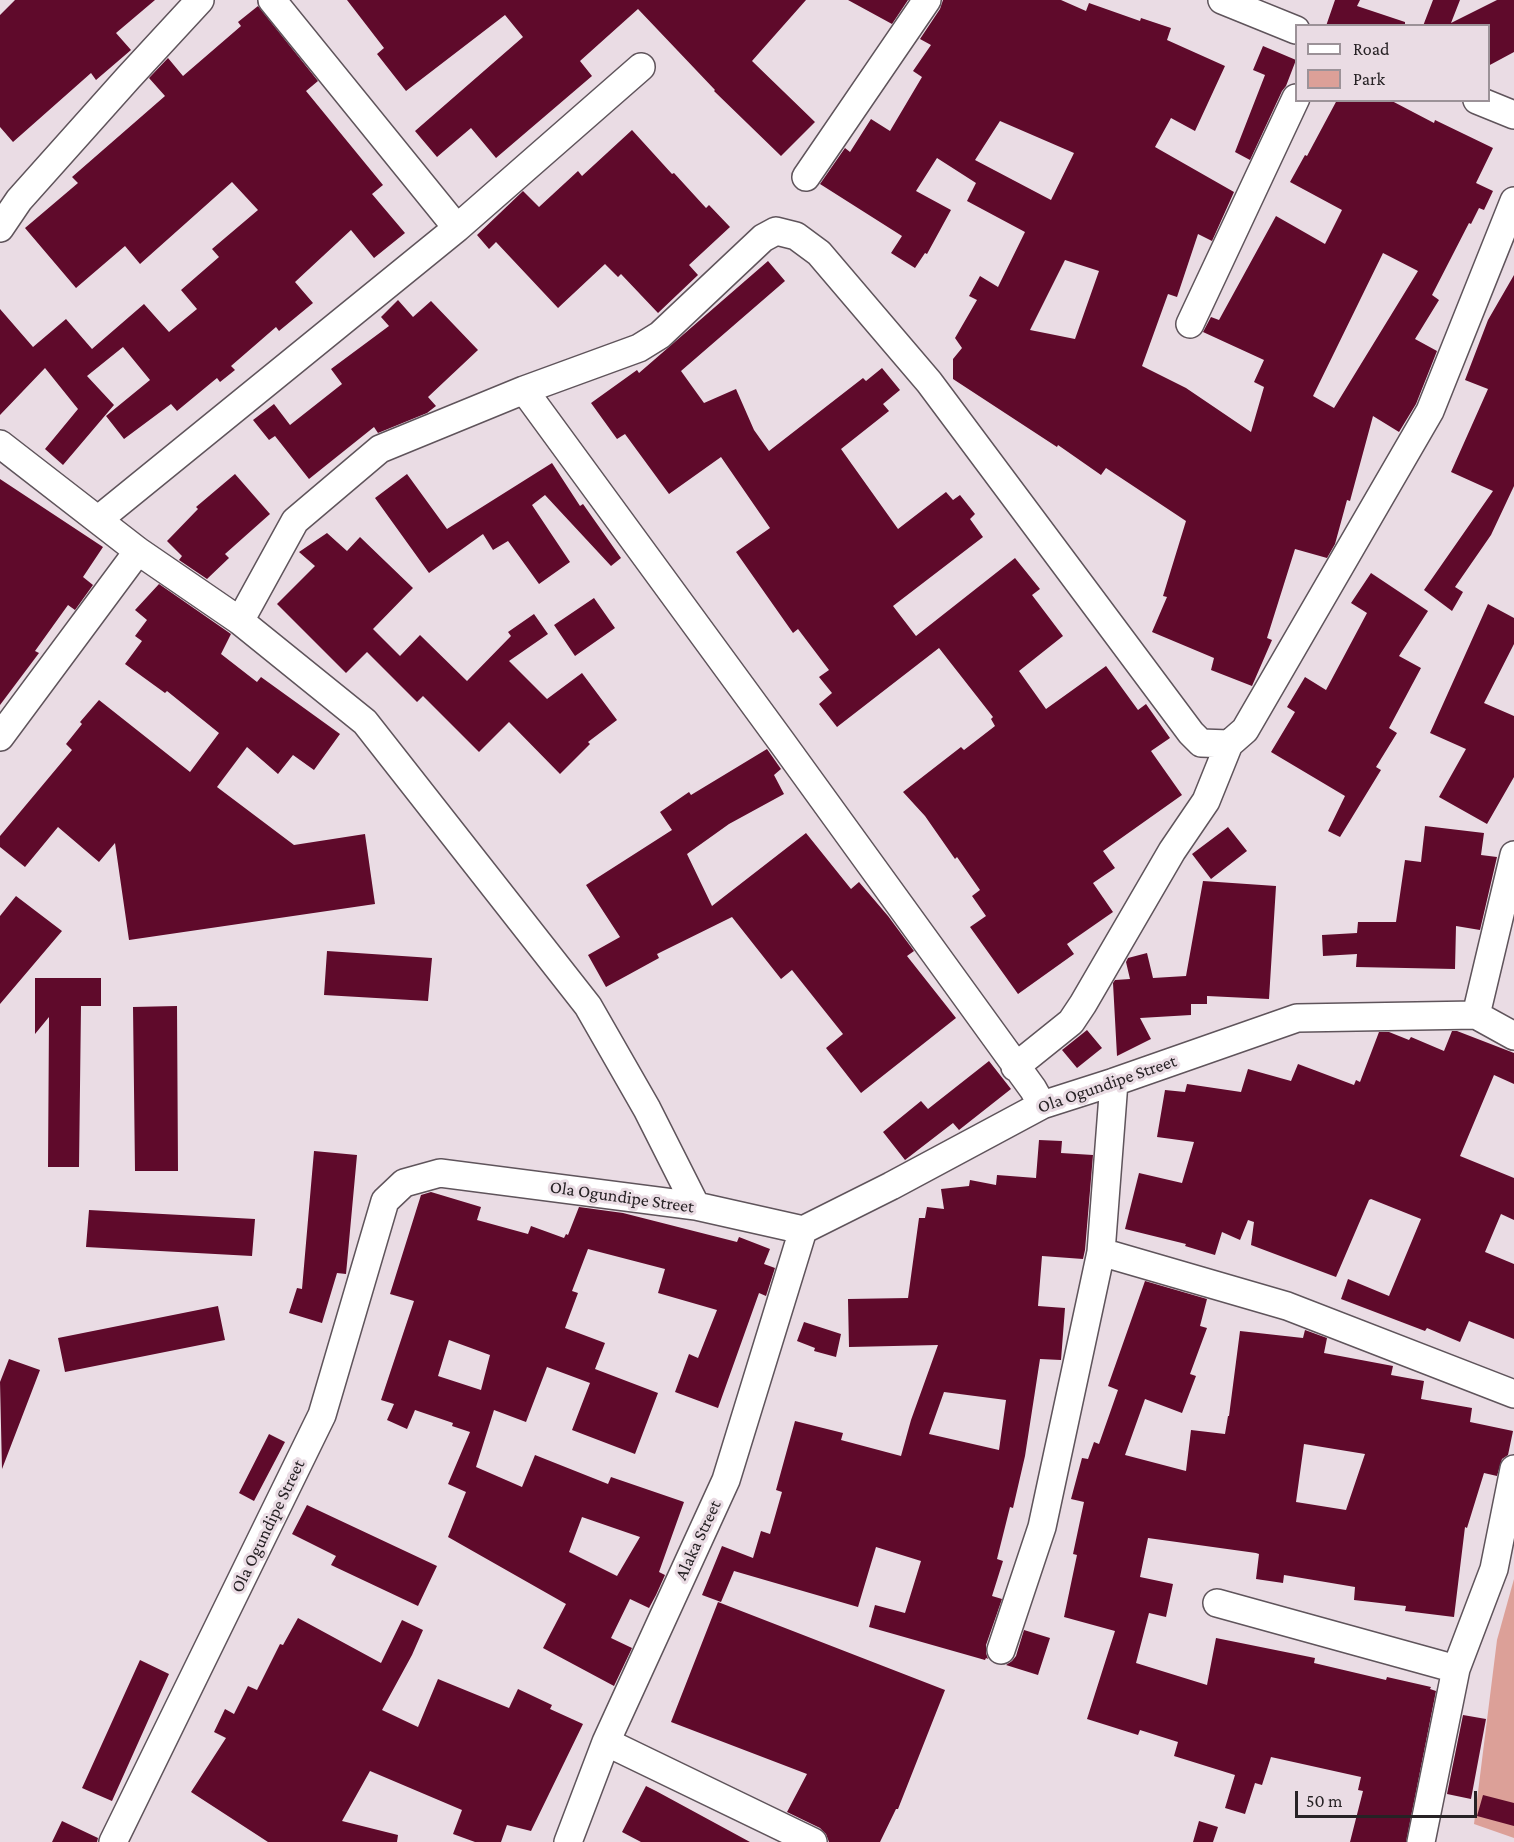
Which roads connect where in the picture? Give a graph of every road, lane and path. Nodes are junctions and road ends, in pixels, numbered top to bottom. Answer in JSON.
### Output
{"nodes":[{"id":1,"x":200,"y":0,"type":"edge"},
{"id":2,"x":272,"y":0,"type":"edge"},
{"id":3,"x":927,"y":0,"type":"edge"},
{"id":4,"x":1222,"y":0,"type":"edge"},
{"id":5,"x":1295,"y":30,"type":"edge"},
{"id":6,"x":640,"y":67,"type":"dead end"},
{"id":7,"x":1295,"y":100,"type":"edge"},
{"id":8,"x":1482,"y":102,"type":"edge"},
{"id":9,"x":1514,"y":115,"type":"edge"},
{"id":10,"x":806,"y":177,"type":"dead end"},
{"id":11,"x":1514,"y":201,"type":"edge"},
{"id":12,"x":0,"y":228,"type":"edge"},
{"id":13,"x":457,"y":228,"type":"junction"},
{"id":14,"x":1190,"y":324,"type":"dead end"},
{"id":15,"x":524,"y":390,"type":"junction"},
{"id":16,"x":0,"y":444,"type":"edge"},
{"id":17,"x":99,"y":519,"type":"junction"},
{"id":18,"x":138,"y":550,"type":"junction"},
{"id":19,"x":240,"y":621,"type":"junction"},
{"id":20,"x":0,"y":737,"type":"edge"},
{"id":21,"x":1229,"y":744,"type":"junction"},
{"id":22,"x":1514,"y":855,"type":"edge"},
{"id":23,"x":1476,"y":1015,"type":"junction"},
{"id":24,"x":1514,"y":1036,"type":"edge"},
{"id":25,"x":1016,"y":1067,"type":"junction"},
{"id":26,"x":1114,"y":1082,"type":"junction"},
{"id":27,"x":1041,"y":1105,"type":"junction"},
{"id":28,"x":696,"y":1206,"type":"junction"},
{"id":29,"x":803,"y":1230,"type":"junction"},
{"id":30,"x":1101,"y":1252,"type":"junction"},
{"id":31,"x":1514,"y":1394,"type":"edge"},
{"id":32,"x":1514,"y":1469,"type":"edge"},
{"id":33,"x":1217,"y":1603,"type":"dead end"},
{"id":34,"x":1001,"y":1650,"type":"dead end"},
{"id":35,"x":1456,"y":1669,"type":"junction"},
{"id":36,"x":606,"y":1742,"type":"junction"},
{"id":37,"x":113,"y":1842,"type":"edge"},
{"id":38,"x":568,"y":1842,"type":"edge"},
{"id":39,"x":813,"y":1842,"type":"edge"},
{"id":40,"x":1421,"y":1842,"type":"edge"}],
"edges":[{"from":1,"to":12,"type":"street"},
{"from":2,"to":13,"type":"street"},
{"from":3,"to":10,"type":"street"},
{"from":4,"to":5,"type":"street"},
{"from":6,"to":13,"type":"street"},
{"from":7,"to":14,"type":"street"},
{"from":8,"to":9,"type":"street"},
{"from":11,"to":21,"type":"street"},
{"from":13,"to":17,"type":"street"},
{"from":15,"to":19,"type":"street"},
{"from":15,"to":21,"type":"street"},
{"from":15,"to":25,"type":"street"},
{"from":16,"to":17,"type":"street"},
{"from":17,"to":18,"type":"street"},
{"from":18,"to":19,"type":"street"},
{"from":18,"to":20,"type":"street"},
{"from":19,"to":28,"type":"street"},
{"from":21,"to":25,"type":"street"},
{"from":22,"to":23,"type":"street"},
{"from":23,"to":24,"type":"street","name":"Ola Ogundipe Street"},
{"from":23,"to":26,"type":"street","name":"Ola Ogundipe Street"},
{"from":25,"to":27,"type":"street"},
{"from":26,"to":27,"type":"street","name":"Ola Ogundipe Street"},
{"from":26,"to":30,"type":"street"},
{"from":27,"to":29,"type":"street","name":"Ola Ogundipe Street"},
{"from":28,"to":29,"type":"street","name":"Ola Ogundipe Street"},
{"from":28,"to":37,"type":"street","name":"Ola Ogundipe Street"},
{"from":29,"to":36,"type":"street","name":"Alaka Street"},
{"from":30,"to":31,"type":"street"},
{"from":30,"to":34,"type":"street"},
{"from":32,"to":35,"type":"street"},
{"from":33,"to":35,"type":"street"},
{"from":35,"to":40,"type":"street"},
{"from":36,"to":38,"type":"street","name":"Alaka Street"},
{"from":36,"to":39,"type":"street"}]}
